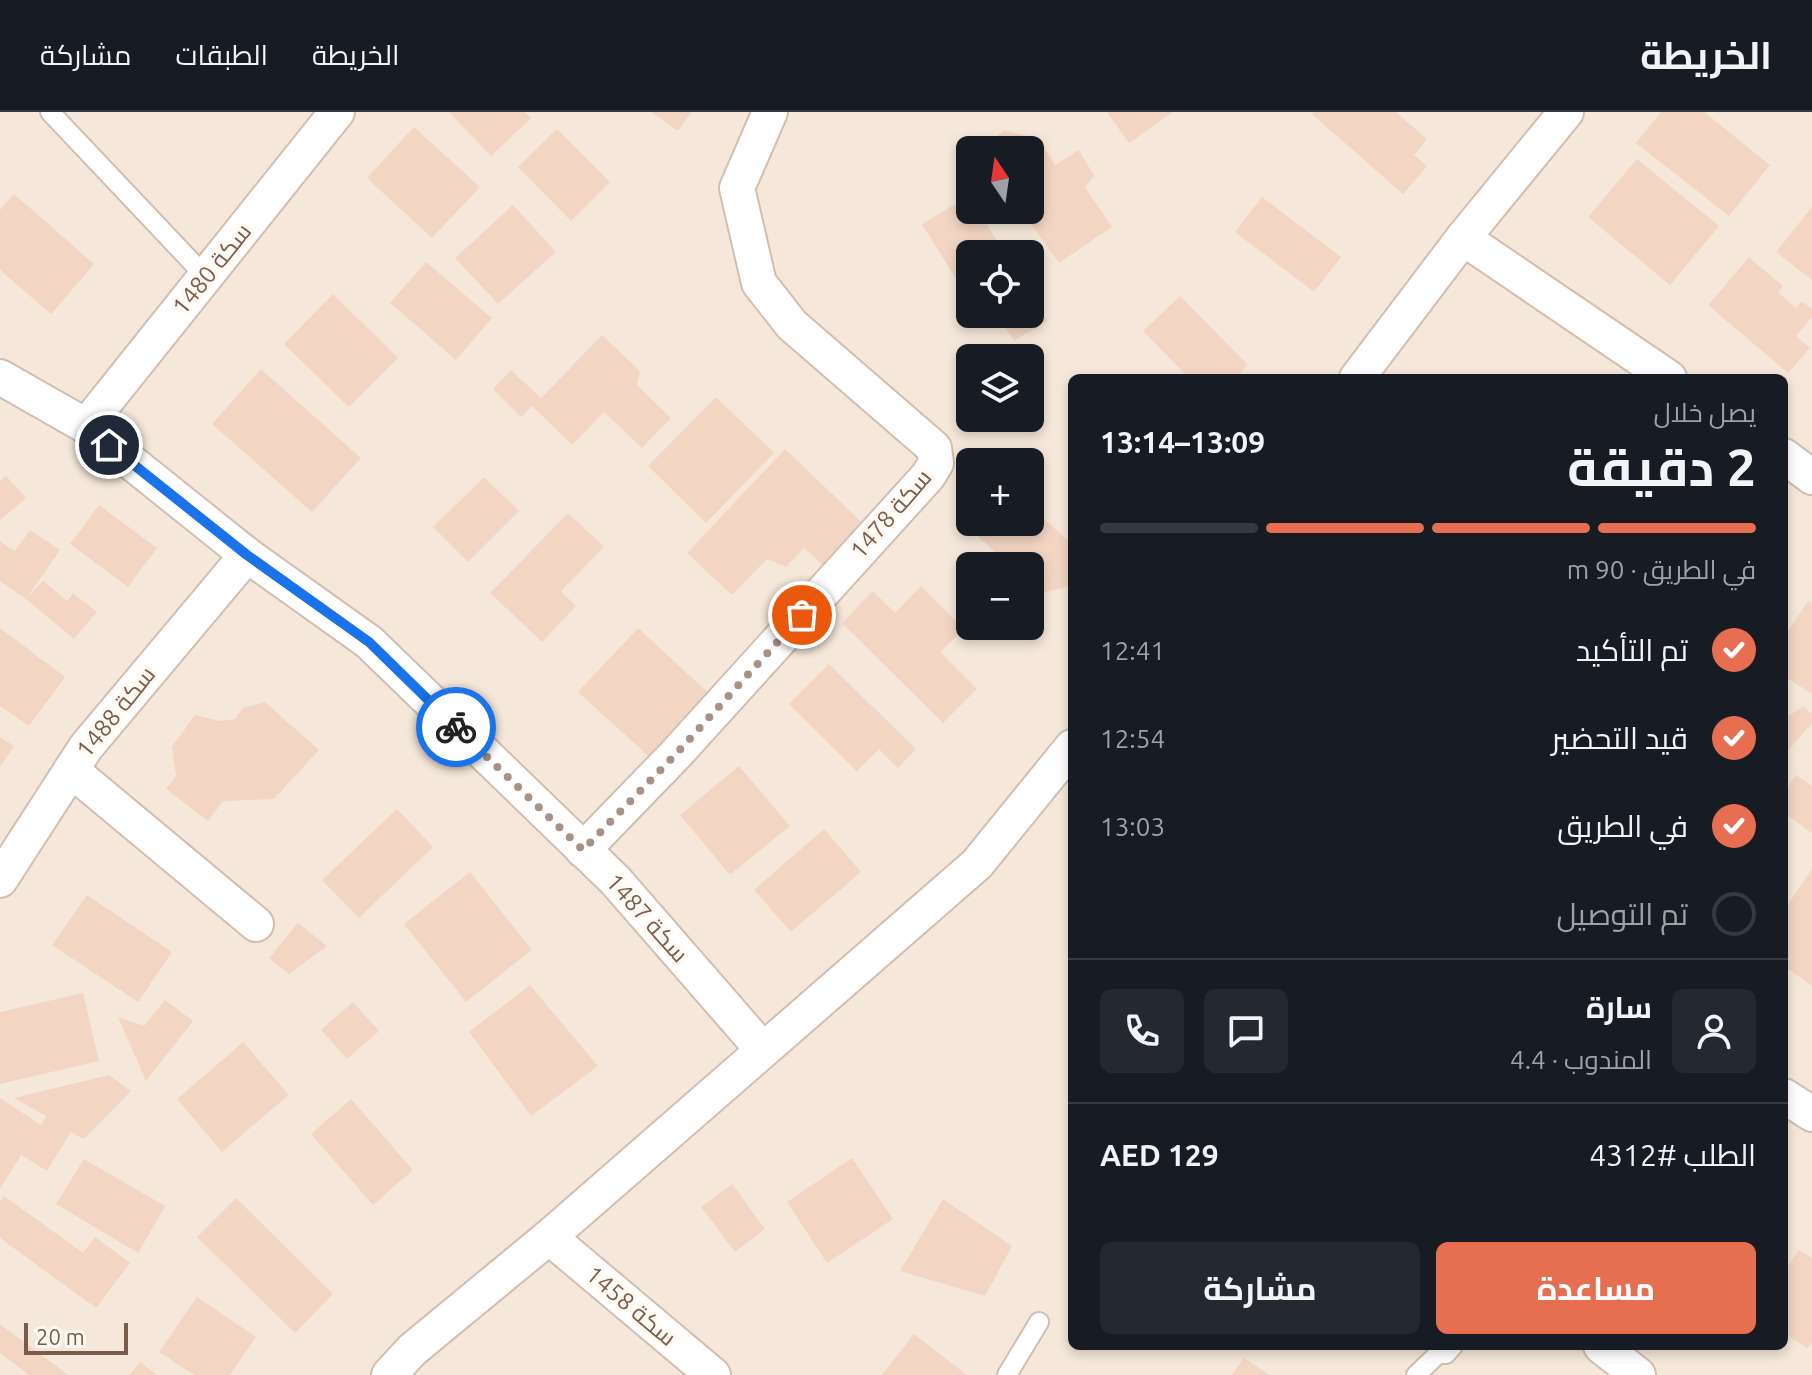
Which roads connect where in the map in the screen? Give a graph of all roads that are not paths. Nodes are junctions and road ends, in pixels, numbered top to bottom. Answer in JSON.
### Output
{"nodes":[{"id":1,"x":50,"y":112,"type":"edge"},
{"id":2,"x":337,"y":112,"type":"edge"},
{"id":3,"x":770,"y":112,"type":"edge"},
{"id":4,"x":1566,"y":112,"type":"edge"},
{"id":5,"x":1463,"y":238,"type":"junction"},
{"id":6,"x":206,"y":277,"type":"junction"},
{"id":7,"x":1360,"y":374,"type":"edge"},
{"id":8,"x":1663,"y":374,"type":"edge"},
{"id":9,"x":0,"y":377,"type":"edge"},
{"id":10,"x":86,"y":426,"type":"junction"},
{"id":11,"x":247,"y":555,"type":"junction"},
{"id":12,"x":1068,"y":752,"type":"edge"},
{"id":13,"x":71,"y":770,"type":"junction"},
{"id":14,"x":583,"y":850,"type":"junction"},
{"id":15,"x":0,"y":880,"type":"edge"},
{"id":16,"x":256,"y":924,"type":"dead end"},
{"id":17,"x":763,"y":1050,"type":"junction"},
{"id":18,"x":1788,"y":1099,"type":"edge"},
{"id":19,"x":1812,"y":1114,"type":"edge"},
{"id":20,"x":549,"y":1237,"type":"junction"},
{"id":21,"x":1039,"y":1322,"type":"dead end"},
{"id":22,"x":1450,"y":1350,"type":"edge"},
{"id":23,"x":1606,"y":1350,"type":"edge"},
{"id":24,"x":389,"y":1375,"type":"edge"},
{"id":25,"x":713,"y":1375,"type":"edge"},
{"id":26,"x":1007,"y":1375,"type":"edge"},
{"id":27,"x":1416,"y":1375,"type":"edge"},
{"id":28,"x":1638,"y":1375,"type":"edge"}],
"edges":[{"from":1,"to":6,"type":"lane"},
{"from":2,"to":6,"type":"street","name":"سكة 1480"},
{"from":3,"to":14,"type":"street","name":"سكة 1478"},
{"from":4,"to":5,"type":"street"},
{"from":5,"to":7,"type":"street"},
{"from":5,"to":8,"type":"street"},
{"from":6,"to":10,"type":"street","name":"سكة 1480"},
{"from":9,"to":10,"type":"street","name":"سكة 1487"},
{"from":10,"to":11,"type":"street","name":"سكة 1487"},
{"from":11,"to":13,"type":"street","name":"سكة 1488"},
{"from":11,"to":14,"type":"street","name":"سكة 1487"},
{"from":12,"to":17,"type":"street"},
{"from":13,"to":15,"type":"street","name":"سكة 1488"},
{"from":13,"to":16,"type":"street"},
{"from":14,"to":17,"type":"street","name":"سكة 1487"},
{"from":17,"to":20,"type":"street"},
{"from":18,"to":19,"type":"street"},
{"from":20,"to":24,"type":"street"},
{"from":20,"to":25,"type":"street","name":"سكة 1458"},
{"from":21,"to":26,"type":"lane"},
{"from":22,"to":27,"type":"lane"},
{"from":23,"to":28,"type":"street"}]}
